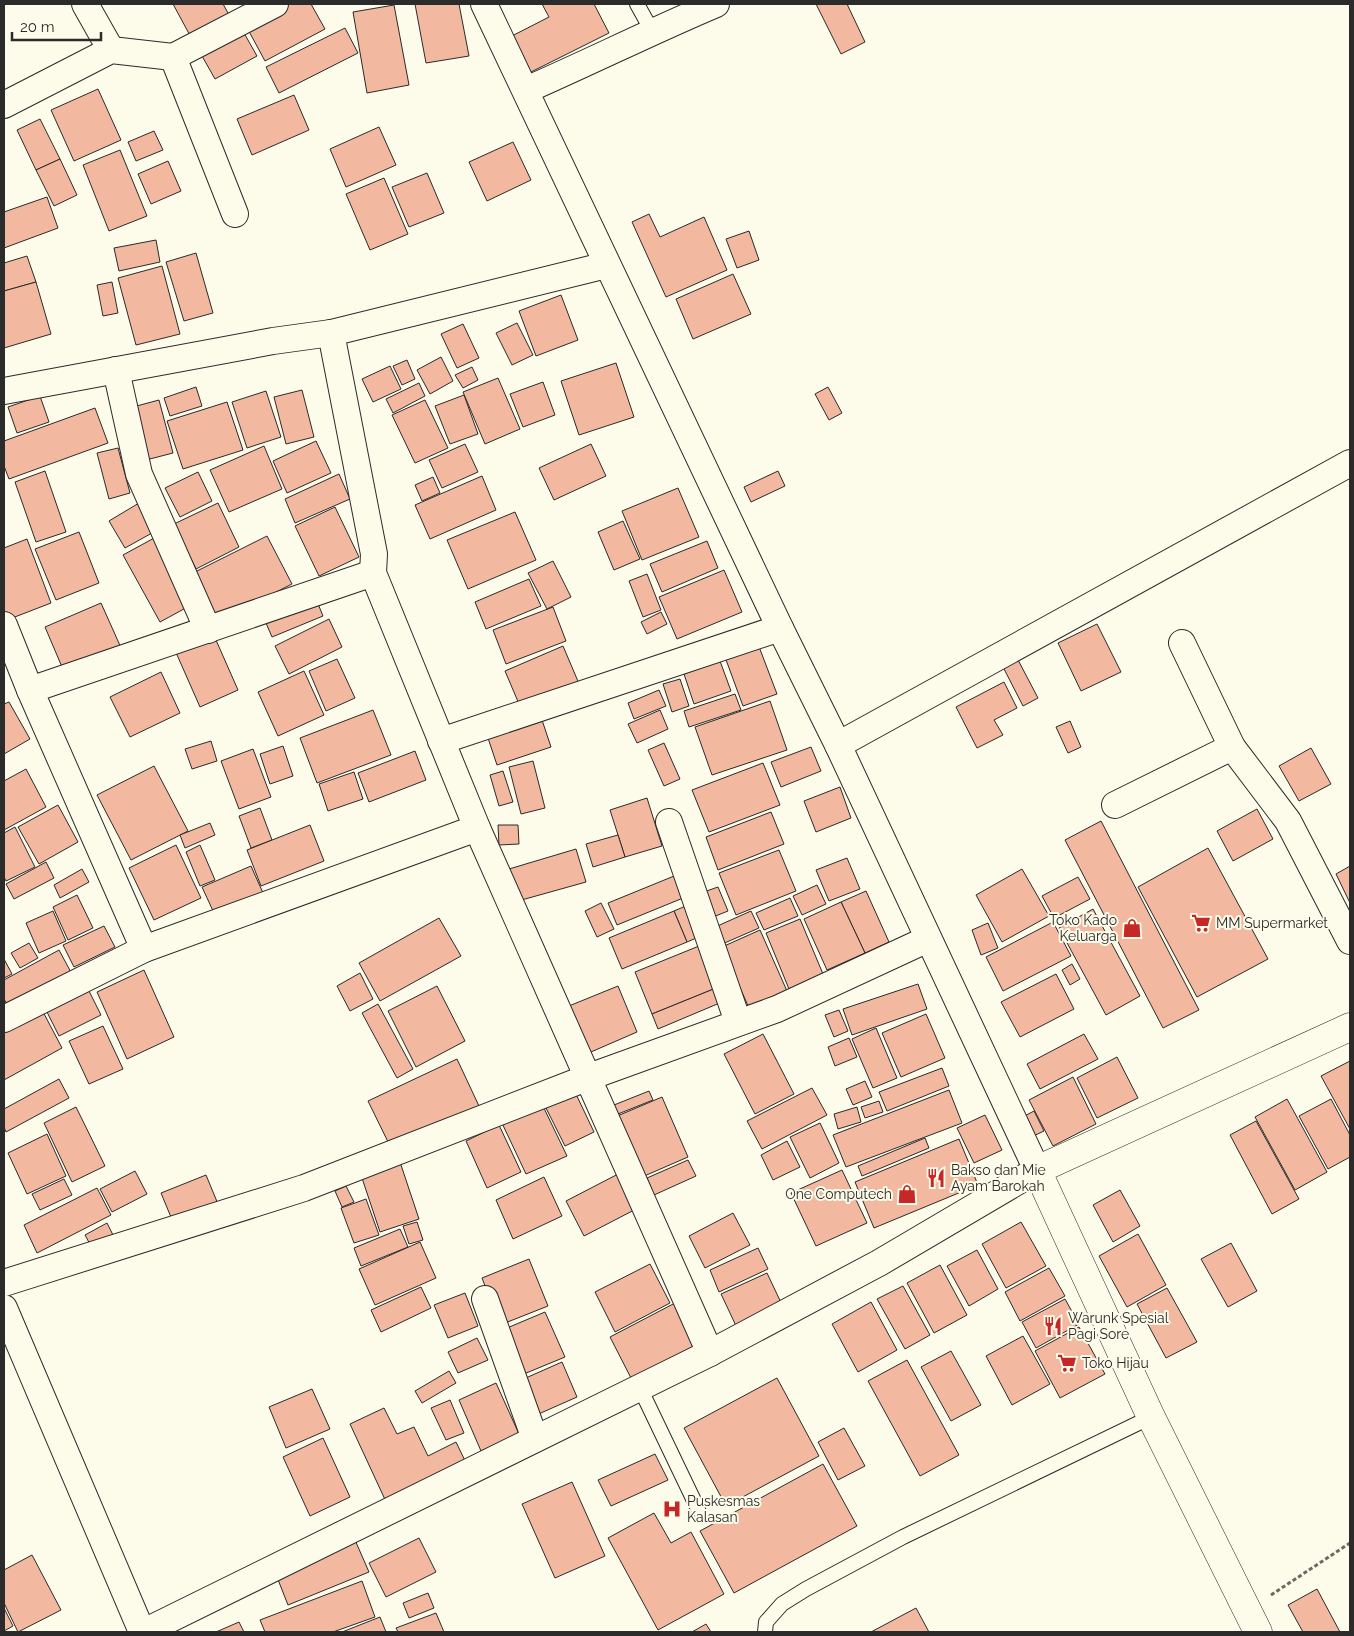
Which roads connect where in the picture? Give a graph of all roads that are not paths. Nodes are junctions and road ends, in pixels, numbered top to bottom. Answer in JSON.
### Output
{"nodes":[{"id":1,"x":85,"y":4,"type":"edge"},
{"id":2,"x":275,"y":4,"type":"edge"},
{"id":3,"x":484,"y":4,"type":"edge"},
{"id":4,"x":637,"y":4,"type":"edge"},
{"id":5,"x":716,"y":4,"type":"edge"},
{"id":6,"x":652,"y":31,"type":"junction"},
{"id":7,"x":111,"y":50,"type":"junction"},
{"id":8,"x":173,"y":56,"type":"junction"},
{"id":9,"x":526,"y":90,"type":"junction"},
{"id":10,"x":4,"y":105,"type":"edge"},
{"id":11,"x":235,"y":214,"type":"dead end"},
{"id":12,"x":607,"y":265,"type":"junction"},
{"id":13,"x":331,"y":332,"type":"junction"},
{"id":14,"x":116,"y":370,"type":"junction"},
{"id":15,"x":4,"y":391,"type":"edge"},
{"id":16,"x":1350,"y":463,"type":"edge"},
{"id":17,"x":374,"y":573,"type":"junction"},
{"id":18,"x":4,"y":625,"type":"edge"},
{"id":19,"x":780,"y":628,"type":"junction"},
{"id":20,"x":208,"y":630,"type":"junction"},
{"id":21,"x":1182,"y":643,"type":"dead end"},
{"id":22,"x":30,"y":690,"type":"junction"},
{"id":23,"x":441,"y":742,"type":"junction"},
{"id":24,"x":838,"y":745,"type":"junction"},
{"id":25,"x":1232,"y":747,"type":"junction"},
{"id":26,"x":1115,"y":805,"type":"dead end"},
{"id":27,"x":669,"y":822,"type":"dead end"},
{"id":28,"x":477,"y":828,"type":"junction"},
{"id":29,"x":928,"y":939,"type":"junction"},
{"id":30,"x":1350,"y":940,"type":"edge"},
{"id":31,"x":144,"y":949,"type":"junction"},
{"id":32,"x":4,"y":1019,"type":"edge"},
{"id":33,"x":738,"y":1022,"type":"junction"},
{"id":34,"x":1350,"y":1027,"type":"edge"},
{"id":35,"x":589,"y":1078,"type":"junction"},
{"id":36,"x":1037,"y":1170,"type":"junction"},
{"id":37,"x":4,"y":1283,"type":"edge"},
{"id":38,"x":485,"y":1299,"type":"dead end"},
{"id":39,"x":4,"y":1308,"type":"edge"},
{"id":40,"x":710,"y":1353,"type":"junction"},
{"id":41,"x":640,"y":1388,"type":"junction"},
{"id":42,"x":1151,"y":1417,"type":"junction"},
{"id":43,"x":535,"y":1439,"type":"junction"},
{"id":44,"x":698,"y":1509,"type":"dead end"},
{"id":45,"x":1253,"y":1621,"type":"edge"},
{"id":46,"x":143,"y":1632,"type":"edge"},
{"id":47,"x":765,"y":1632,"type":"edge"}],
"edges":[{"from":1,"to":7,"type":"street"},
{"from":2,"to":8,"type":"street"},
{"from":3,"to":9,"type":"street"},
{"from":4,"to":6,"type":"lane"},
{"from":5,"to":6,"type":"street"},
{"from":6,"to":9,"type":"street"},
{"from":7,"to":8,"type":"street"},
{"from":7,"to":10,"type":"street"},
{"from":8,"to":11,"type":"street"},
{"from":9,"to":12,"type":"street"},
{"from":12,"to":13,"type":"street"},
{"from":12,"to":19,"type":"street"},
{"from":13,"to":14,"type":"street"},
{"from":13,"to":17,"type":"street"},
{"from":14,"to":15,"type":"street"},
{"from":14,"to":20,"type":"street"},
{"from":16,"to":24,"type":"street"},
{"from":17,"to":20,"type":"street"},
{"from":17,"to":23,"type":"street"},
{"from":18,"to":22,"type":"street"},
{"from":19,"to":23,"type":"street"},
{"from":19,"to":24,"type":"street"},
{"from":20,"to":22,"type":"street"},
{"from":21,"to":25,"type":"street"},
{"from":22,"to":31,"type":"street"},
{"from":23,"to":28,"type":"street"},
{"from":24,"to":29,"type":"street"},
{"from":25,"to":26,"type":"street"},
{"from":25,"to":30,"type":"street"},
{"from":27,"to":33,"type":"street"},
{"from":28,"to":31,"type":"street"},
{"from":28,"to":35,"type":"street"},
{"from":29,"to":33,"type":"street"},
{"from":29,"to":36,"type":"street"},
{"from":31,"to":32,"type":"street"},
{"from":33,"to":35,"type":"street"},
{"from":34,"to":36,"type":"street"},
{"from":35,"to":37,"type":"street"},
{"from":35,"to":40,"type":"street"},
{"from":36,"to":40,"type":"street"},
{"from":36,"to":42,"type":"street"},
{"from":38,"to":43,"type":"street"},
{"from":39,"to":46,"type":"street"},
{"from":40,"to":41,"type":"street"},
{"from":41,"to":43,"type":"street"},
{"from":41,"to":44,"type":"lane"},
{"from":42,"to":45,"type":"street"},
{"from":42,"to":47,"type":"lane"},
{"from":43,"to":46,"type":"street"}]}
